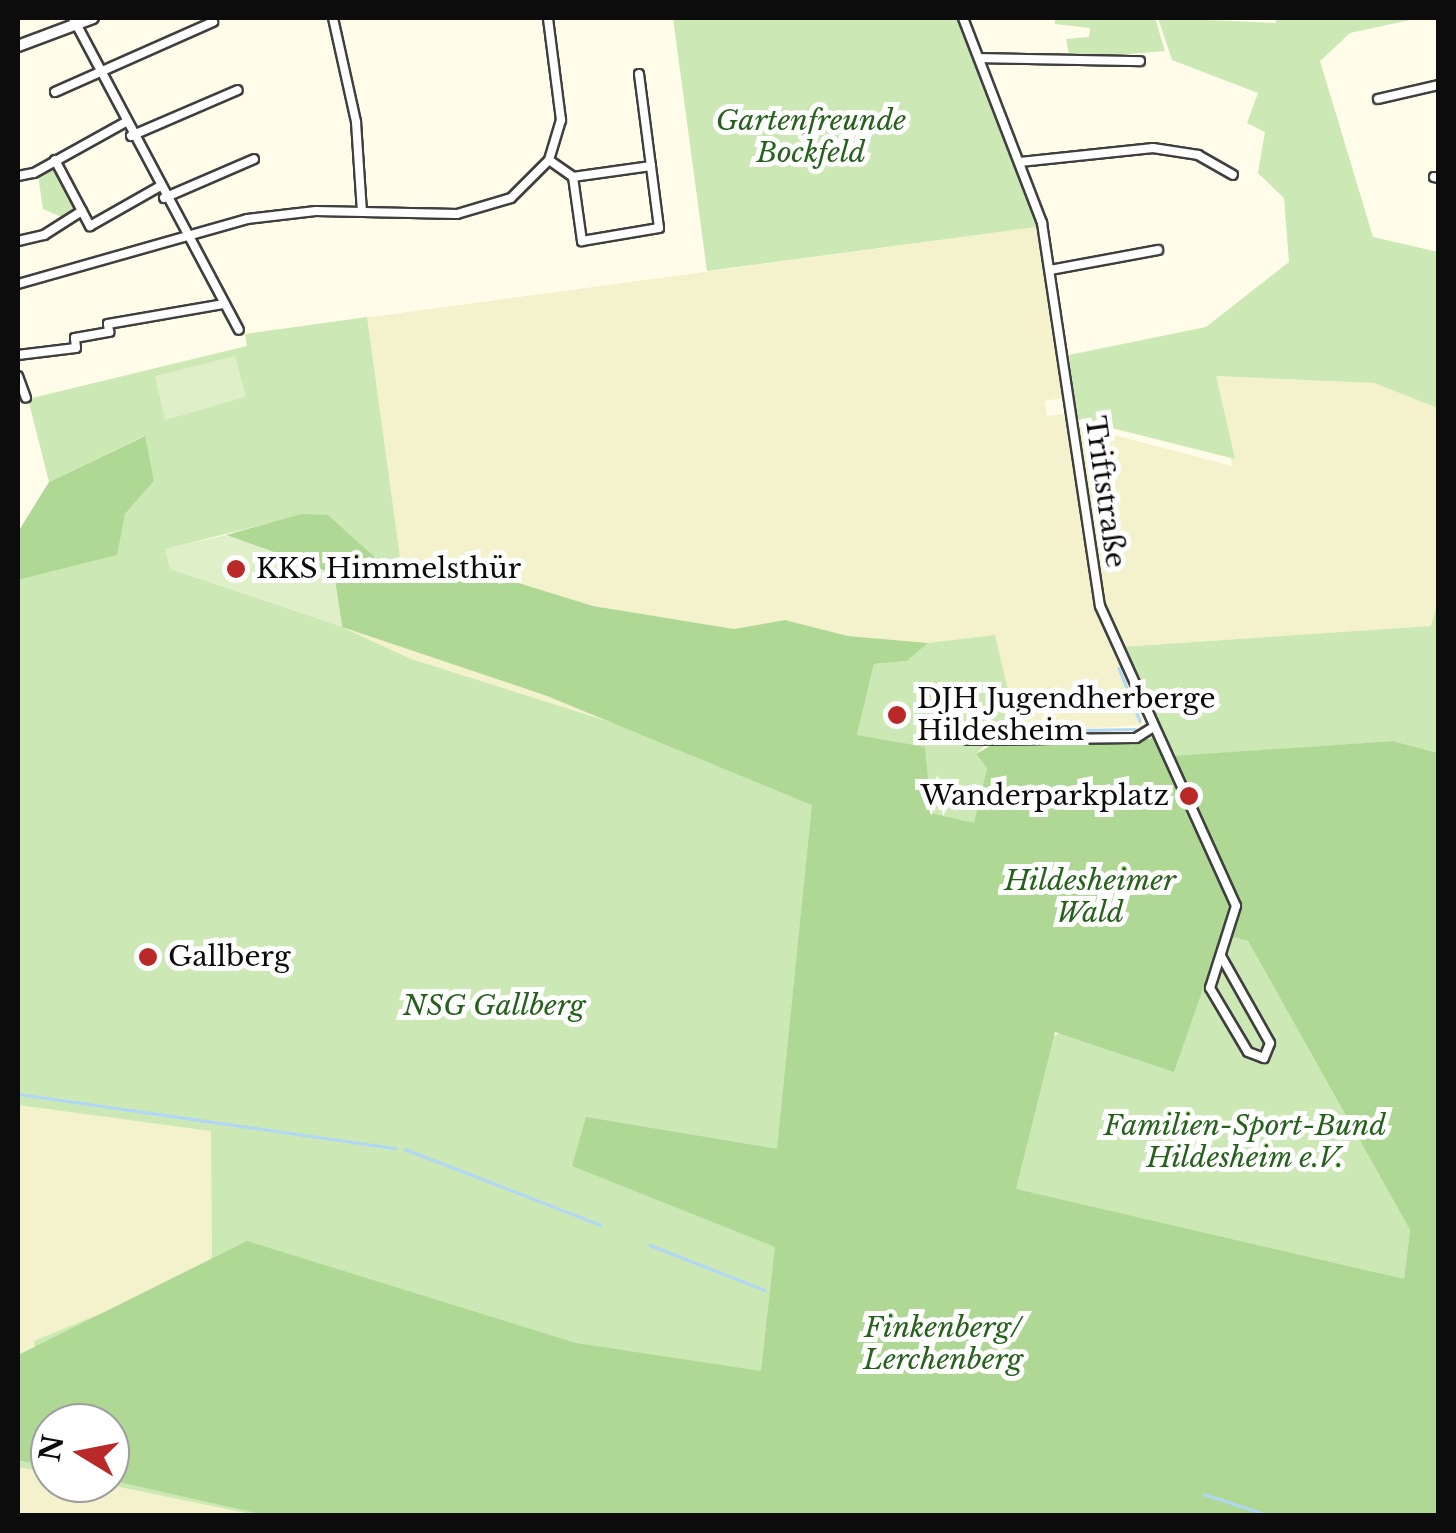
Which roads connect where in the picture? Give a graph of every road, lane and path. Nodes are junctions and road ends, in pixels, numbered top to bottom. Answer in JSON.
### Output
{"nodes":[{"id":1,"x":93,"y":18,"type":"edge"},
{"id":2,"x":333,"y":18,"type":"edge"},
{"id":3,"x":548,"y":18,"type":"edge"},
{"id":4,"x":963,"y":18,"type":"edge"},
{"id":5,"x":74,"y":21,"type":"edge"},
{"id":6,"x":212,"y":22,"type":"dead end"},
{"id":7,"x":18,"y":46,"type":"edge"},
{"id":8,"x":979,"y":58,"type":"junction"},
{"id":9,"x":1140,"y":61,"type":"dead end"},
{"id":10,"x":96,"y":72,"type":"junction"},
{"id":11,"x":639,"y":74,"type":"dead end"},
{"id":12,"x":1438,"y":85,"type":"edge"},
{"id":13,"x":238,"y":90,"type":"dead end"},
{"id":14,"x":54,"y":92,"type":"dead end"},
{"id":15,"x":1378,"y":99,"type":"dead end"},
{"id":16,"x":124,"y":122,"type":"junction"},
{"id":17,"x":131,"y":136,"type":"junction"},
{"id":18,"x":254,"y":159,"type":"dead end"},
{"id":19,"x":55,"y":160,"type":"junction"},
{"id":20,"x":549,"y":160,"type":"junction"},
{"id":21,"x":1020,"y":162,"type":"junction"},
{"id":22,"x":650,"y":166,"type":"junction"},
{"id":23,"x":1234,"y":175,"type":"dead end"},
{"id":24,"x":18,"y":176,"type":"edge"},
{"id":25,"x":573,"y":176,"type":"junction"},
{"id":26,"x":159,"y":188,"type":"junction"},
{"id":27,"x":164,"y":198,"type":"junction"},
{"id":28,"x":82,"y":211,"type":"junction"},
{"id":29,"x":362,"y":212,"type":"junction"},
{"id":30,"x":185,"y":234,"type":"junction"},
{"id":31,"x":18,"y":240,"type":"edge"},
{"id":32,"x":1158,"y":250,"type":"dead end"},
{"id":33,"x":1050,"y":270,"type":"junction"},
{"id":34,"x":18,"y":284,"type":"edge"},
{"id":35,"x":224,"y":304,"type":"junction"},
{"id":36,"x":239,"y":330,"type":"dead end"},
{"id":37,"x":18,"y":356,"type":"edge"},
{"id":38,"x":18,"y":376,"type":"edge"},
{"id":39,"x":26,"y":398,"type":"dead end"},
{"id":40,"x":1152,"y":728,"type":"junction"},
{"id":41,"x":968,"y":740,"type":"dead end"},
{"id":42,"x":1221,"y":956,"type":"junction"}],
"edges":[{"from":1,"to":5,"type":"street"},
{"from":2,"to":29,"type":"street"},
{"from":3,"to":20,"type":"street"},
{"from":4,"to":8,"type":"street","name":"Triftstraße"},
{"from":5,"to":7,"type":"street"},
{"from":5,"to":10,"type":"street"},
{"from":6,"to":10,"type":"street"},
{"from":8,"to":9,"type":"street"},
{"from":8,"to":21,"type":"street","name":"Triftstraße"},
{"from":10,"to":14,"type":"street"},
{"from":10,"to":16,"type":"street"},
{"from":11,"to":22,"type":"street"},
{"from":12,"to":15,"type":"street"},
{"from":13,"to":17,"type":"street"},
{"from":16,"to":17,"type":"street"},
{"from":16,"to":19,"type":"street"},
{"from":17,"to":26,"type":"street"},
{"from":18,"to":27,"type":"street"},
{"from":19,"to":24,"type":"street"},
{"from":19,"to":28,"type":"street"},
{"from":20,"to":25,"type":"street"},
{"from":20,"to":29,"type":"street"},
{"from":21,"to":23,"type":"street"},
{"from":21,"to":33,"type":"street","name":"Triftstraße"},
{"from":22,"to":25,"type":"street"},
{"from":22,"to":25,"type":"street"},
{"from":26,"to":27,"type":"street"},
{"from":26,"to":28,"type":"street"},
{"from":27,"to":30,"type":"street"},
{"from":28,"to":31,"type":"street"},
{"from":29,"to":30,"type":"street"},
{"from":30,"to":34,"type":"street"},
{"from":30,"to":35,"type":"street"},
{"from":32,"to":33,"type":"street"},
{"from":33,"to":40,"type":"street","name":"Triftstraße"},
{"from":35,"to":36,"type":"street"},
{"from":35,"to":37,"type":"street"},
{"from":38,"to":39,"type":"street"},
{"from":40,"to":41,"type":"street"},
{"from":40,"to":42,"type":"street","name":"Triftstraße"},
{"from":42,"to":42,"type":"street","name":"Triftstraße"}]}
